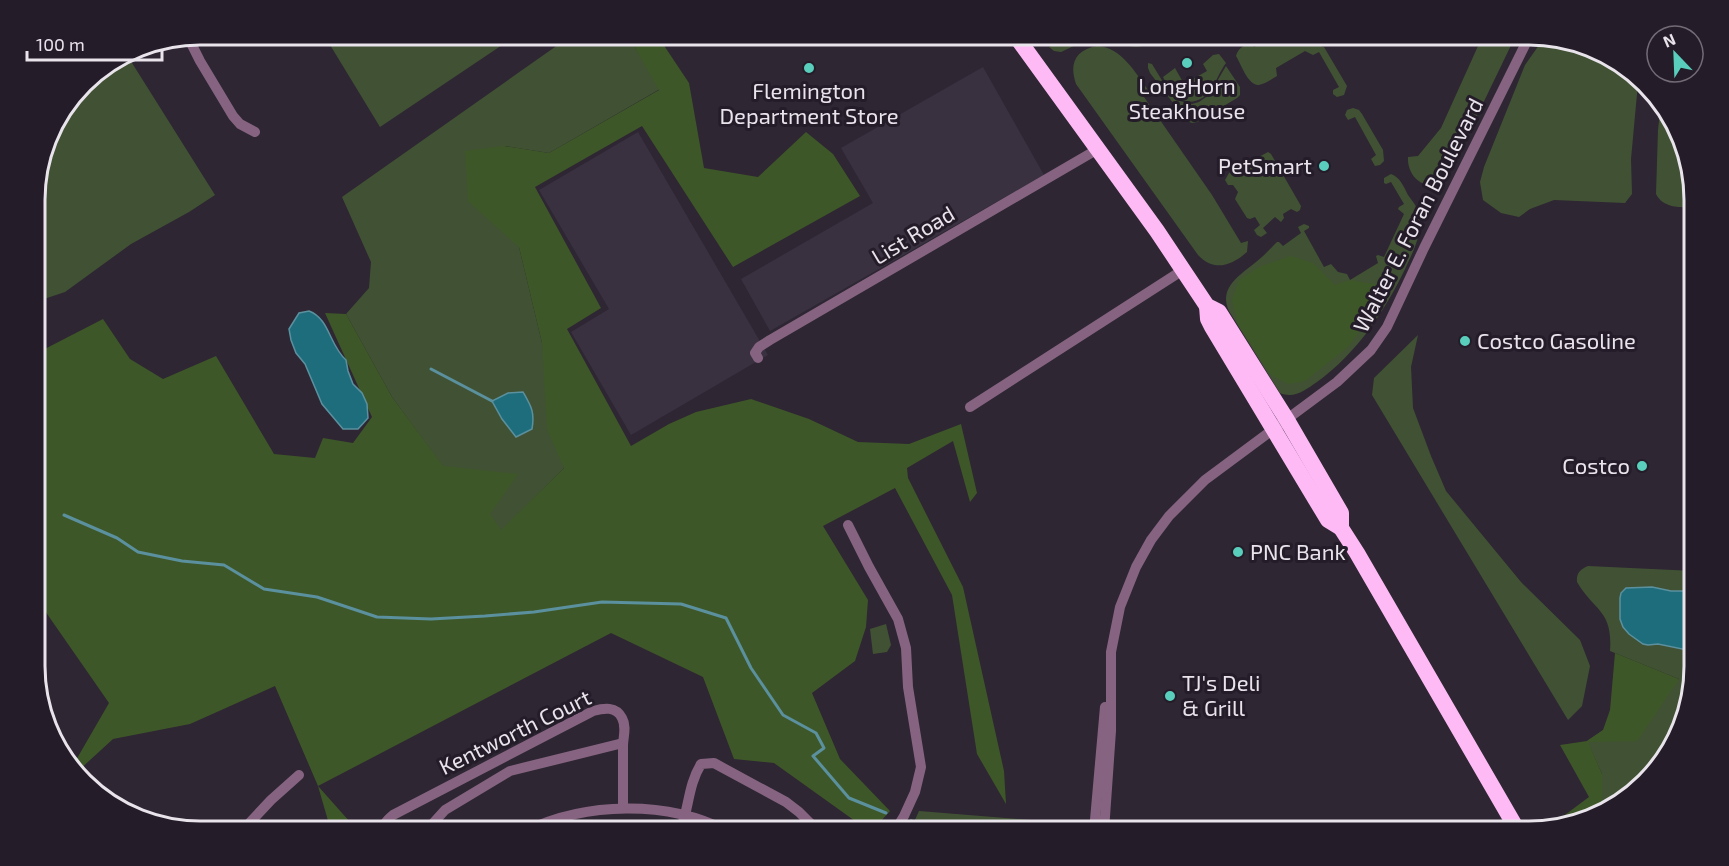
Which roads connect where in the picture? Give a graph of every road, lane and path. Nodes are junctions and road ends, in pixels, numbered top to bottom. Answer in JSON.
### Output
{"nodes":[{"id":1,"x":192,"y":45,"type":"edge"},
{"id":2,"x":1023,"y":45,"type":"edge"},
{"id":3,"x":1525,"y":45,"type":"edge"},
{"id":4,"x":255,"y":132,"type":"dead end"},
{"id":5,"x":1098,"y":149,"type":"junction"},
{"id":6,"x":1183,"y":270,"type":"junction"},
{"id":7,"x":758,"y":358,"type":"dead end"},
{"id":8,"x":970,"y":407,"type":"dead end"},
{"id":9,"x":1281,"y":425,"type":"junction"},
{"id":10,"x":848,"y":525,"type":"dead end"},
{"id":11,"x":1110,"y":670,"type":"junction"},
{"id":12,"x":623,"y":742,"type":"junction"},
{"id":13,"x":299,"y":775,"type":"dead end"},
{"id":14,"x":623,"y":808,"type":"junction"},
{"id":15,"x":687,"y":816,"type":"junction"},
{"id":16,"x":251,"y":821,"type":"edge"},
{"id":17,"x":387,"y":821,"type":"edge"},
{"id":18,"x":435,"y":821,"type":"edge"},
{"id":19,"x":552,"y":821,"type":"edge"},
{"id":20,"x":685,"y":821,"type":"edge"},
{"id":21,"x":702,"y":821,"type":"edge"},
{"id":22,"x":808,"y":821,"type":"edge"},
{"id":23,"x":901,"y":821,"type":"edge"},
{"id":24,"x":1095,"y":821,"type":"edge"},
{"id":25,"x":1105,"y":821,"type":"edge"},
{"id":26,"x":1512,"y":821,"type":"edge"}],
"edges":[{"from":1,"to":4,"type":"street"},
{"from":2,"to":5,"type":"highway"},
{"from":3,"to":9,"type":"street","name":"Walter E. Foran Boulevard"},
{"from":5,"to":6,"type":"highway"},
{"from":5,"to":7,"type":"street","name":"List Road"},
{"from":6,"to":8,"type":"street"},
{"from":6,"to":9,"type":"highway"},
{"from":9,"to":11,"type":"street","name":"Walter E. Foran Boulevard"},
{"from":9,"to":26,"type":"highway"},
{"from":10,"to":23,"type":"street"},
{"from":11,"to":24,"type":"street","name":"Walter E. Foran Boulevard"},
{"from":11,"to":25,"type":"street","name":"Walter E. Foran Boulevard"},
{"from":12,"to":14,"type":"street","name":"Kentworth Court"},
{"from":12,"to":17,"type":"street","name":"Kentworth Court"},
{"from":12,"to":18,"type":"street"},
{"from":13,"to":16,"type":"street"},
{"from":14,"to":15,"type":"street"},
{"from":14,"to":19,"type":"street"},
{"from":15,"to":20,"type":"street"},
{"from":15,"to":21,"type":"street"},
{"from":15,"to":22,"type":"street"}]}
